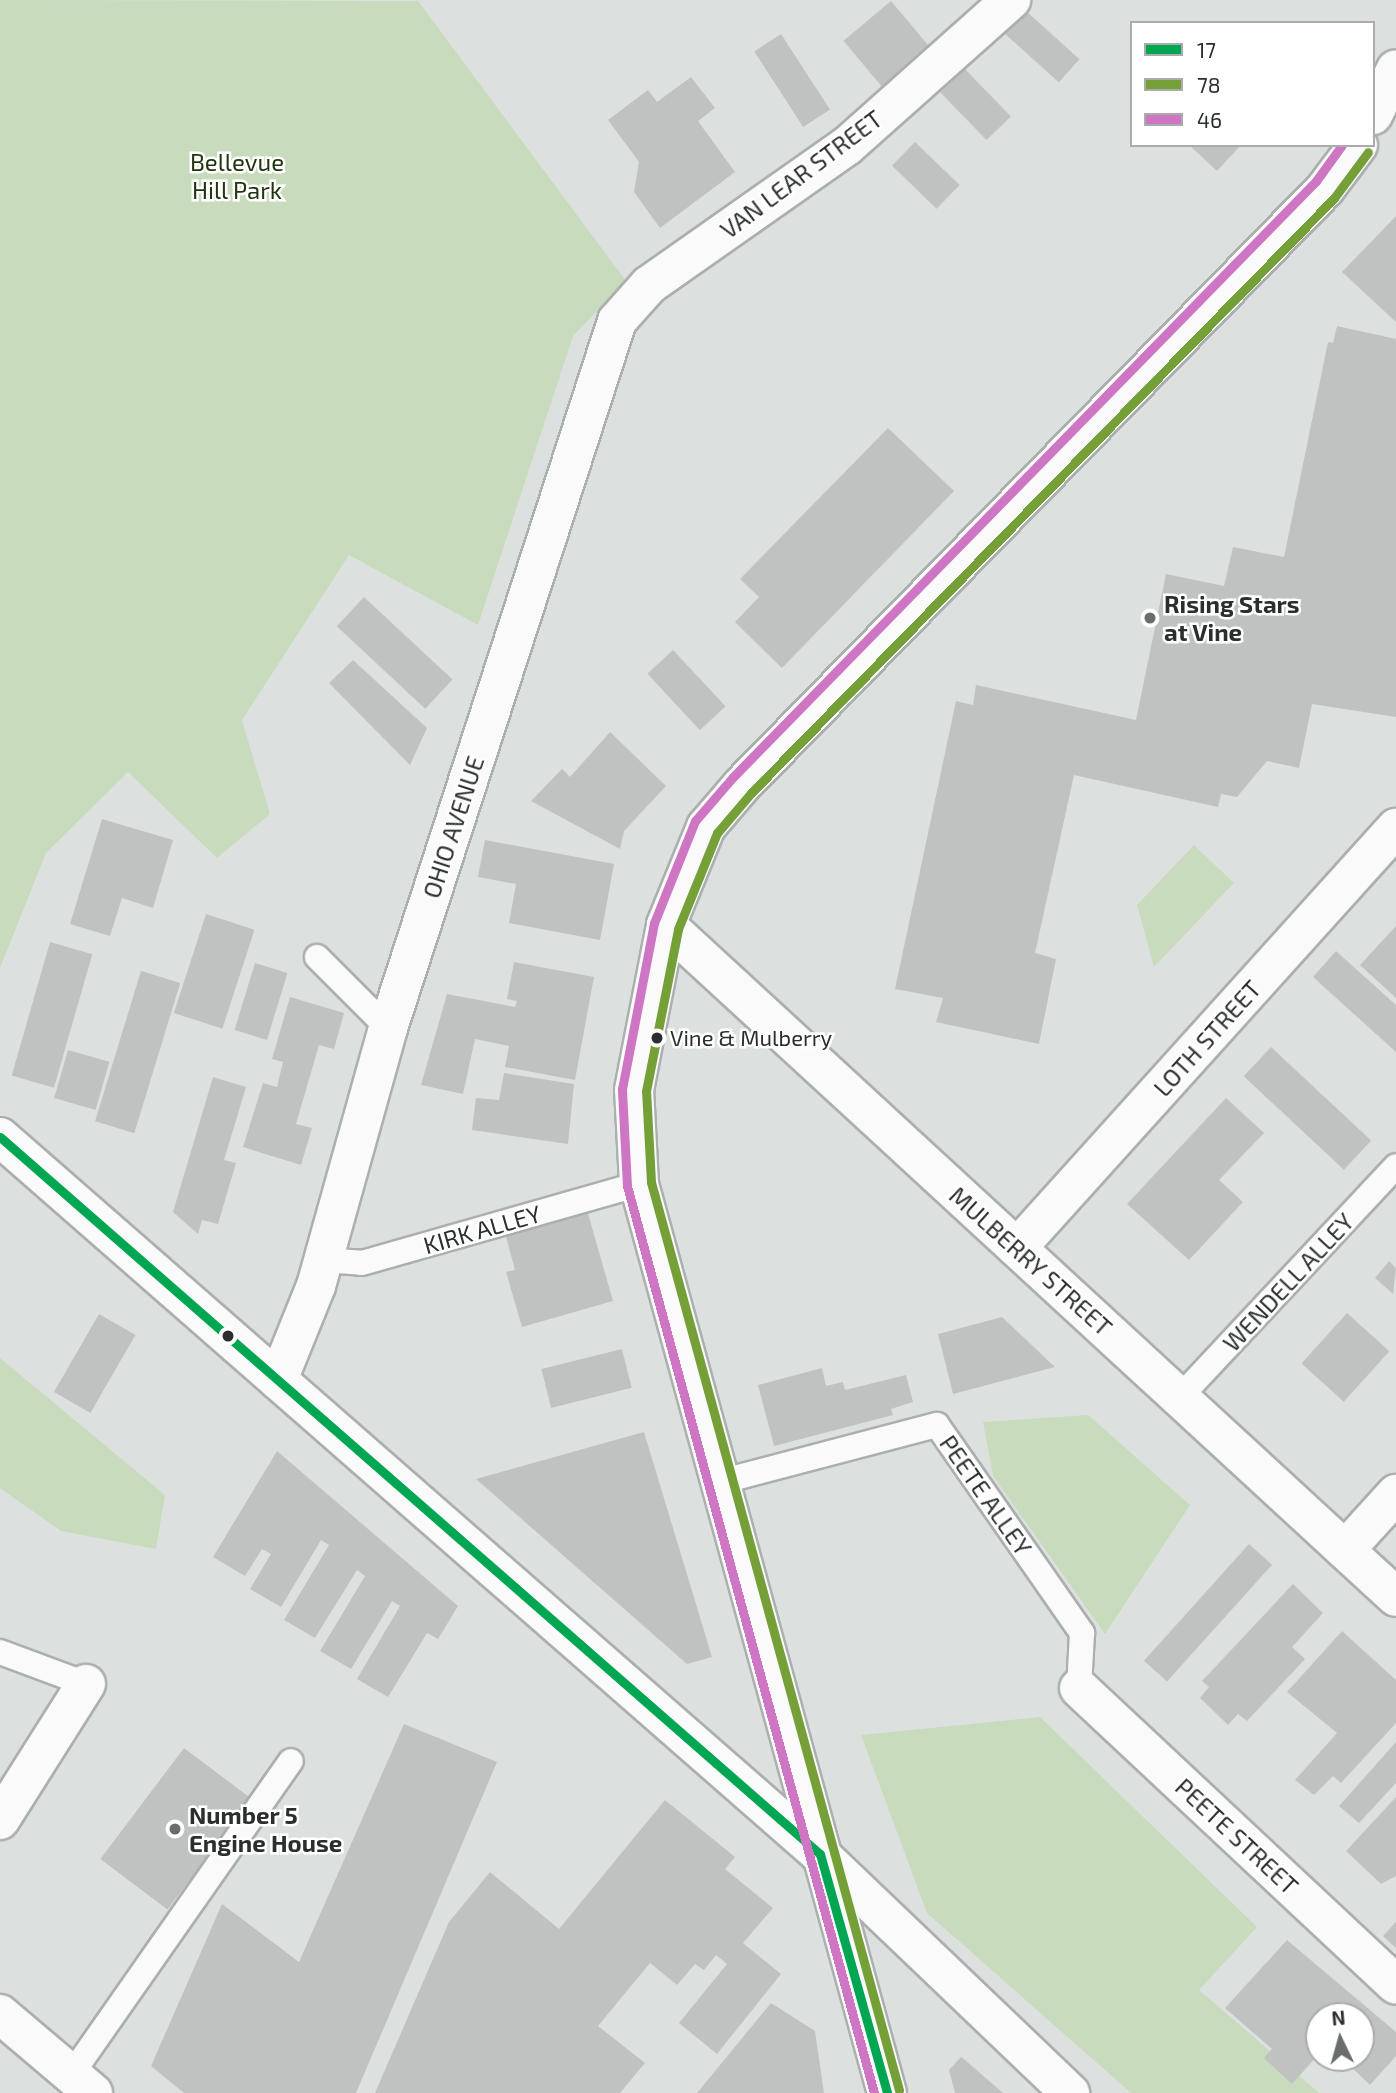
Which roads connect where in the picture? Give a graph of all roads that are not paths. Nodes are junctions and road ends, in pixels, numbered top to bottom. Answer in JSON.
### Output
{"nodes":[{"id":1,"x":1011,"y":0,"type":"edge"},
{"id":2,"x":1396,"y":69,"type":"edge"},
{"id":3,"x":1375,"y":112,"type":"edge"},
{"id":4,"x":1357,"y":147,"type":"edge"},
{"id":5,"x":649,"y":285,"type":"joint"},
{"id":6,"x":1396,"y":828,"type":"edge"},
{"id":7,"x":666,"y":925,"type":"junction"},
{"id":8,"x":317,"y":957,"type":"dead end"},
{"id":9,"x":388,"y":1028,"type":"junction"},
{"id":10,"x":0,"y":1137,"type":"edge"},
{"id":11,"x":1396,"y":1166,"type":"edge"},
{"id":12,"x":639,"y":1184,"type":"junction"},
{"id":13,"x":1017,"y":1248,"type":"junction"},
{"id":14,"x":323,"y":1260,"type":"junction"},
{"id":15,"x":278,"y":1380,"type":"junction"},
{"id":16,"x":1180,"y":1397,"type":"junction"},
{"id":17,"x":723,"y":1481,"type":"junction"},
{"id":18,"x":1396,"y":1494,"type":"edge"},
{"id":19,"x":1345,"y":1550,"type":"junction"},
{"id":20,"x":1396,"y":1597,"type":"edge"},
{"id":21,"x":0,"y":1652,"type":"edge"},
{"id":22,"x":86,"y":1684,"type":"joint"},
{"id":23,"x":1079,"y":1688,"type":"joint"},
{"id":24,"x":292,"y":1761,"type":"dead end"},
{"id":25,"x":0,"y":1821,"type":"edge"},
{"id":26,"x":820,"y":1854,"type":"junction"},
{"id":27,"x":1396,"y":1985,"type":"edge"},
{"id":28,"x":0,"y":2014,"type":"edge"},
{"id":29,"x":82,"y":2084,"type":"edge"},
{"id":30,"x":887,"y":2093,"type":"edge"},
{"id":31,"x":1070,"y":2093,"type":"edge"}],
"edges":[{"from":1,"to":5,"type":"street","name":"VAN LEAR STREET"},
{"from":2,"to":3,"type":"street"},
{"from":4,"to":7,"type":"street"},
{"from":5,"to":9,"type":"street","name":"OHIO AVENUE"},
{"from":6,"to":13,"type":"street","name":"LOTH STREET"},
{"from":7,"to":12,"type":"street"},
{"from":7,"to":13,"type":"street","name":"MULBERRY STREET"},
{"from":8,"to":9,"type":"lane"},
{"from":9,"to":14,"type":"street","name":"OHIO AVENUE"},
{"from":10,"to":15,"type":"street"},
{"from":11,"to":16,"type":"lane","name":"WENDELL ALLEY"},
{"from":12,"to":14,"type":"lane","name":"KIRK ALLEY"},
{"from":12,"to":17,"type":"street"},
{"from":13,"to":16,"type":"street","name":"MULBERRY STREET"},
{"from":14,"to":15,"type":"street","name":"OHIO AVENUE"},
{"from":15,"to":26,"type":"street"},
{"from":16,"to":19,"type":"street","name":"MULBERRY STREET"},
{"from":17,"to":23,"type":"lane","name":"PEETE ALLEY"},
{"from":17,"to":26,"type":"street"},
{"from":18,"to":19,"type":"street"},
{"from":19,"to":20,"type":"street","name":"MULBERRY STREET"},
{"from":21,"to":22,"type":"lane"},
{"from":22,"to":25,"type":"street"},
{"from":23,"to":27,"type":"street","name":"PEETE STREET"},
{"from":24,"to":29,"type":"lane"},
{"from":26,"to":30,"type":"street"},
{"from":26,"to":31,"type":"street"},
{"from":28,"to":29,"type":"street"}]}
